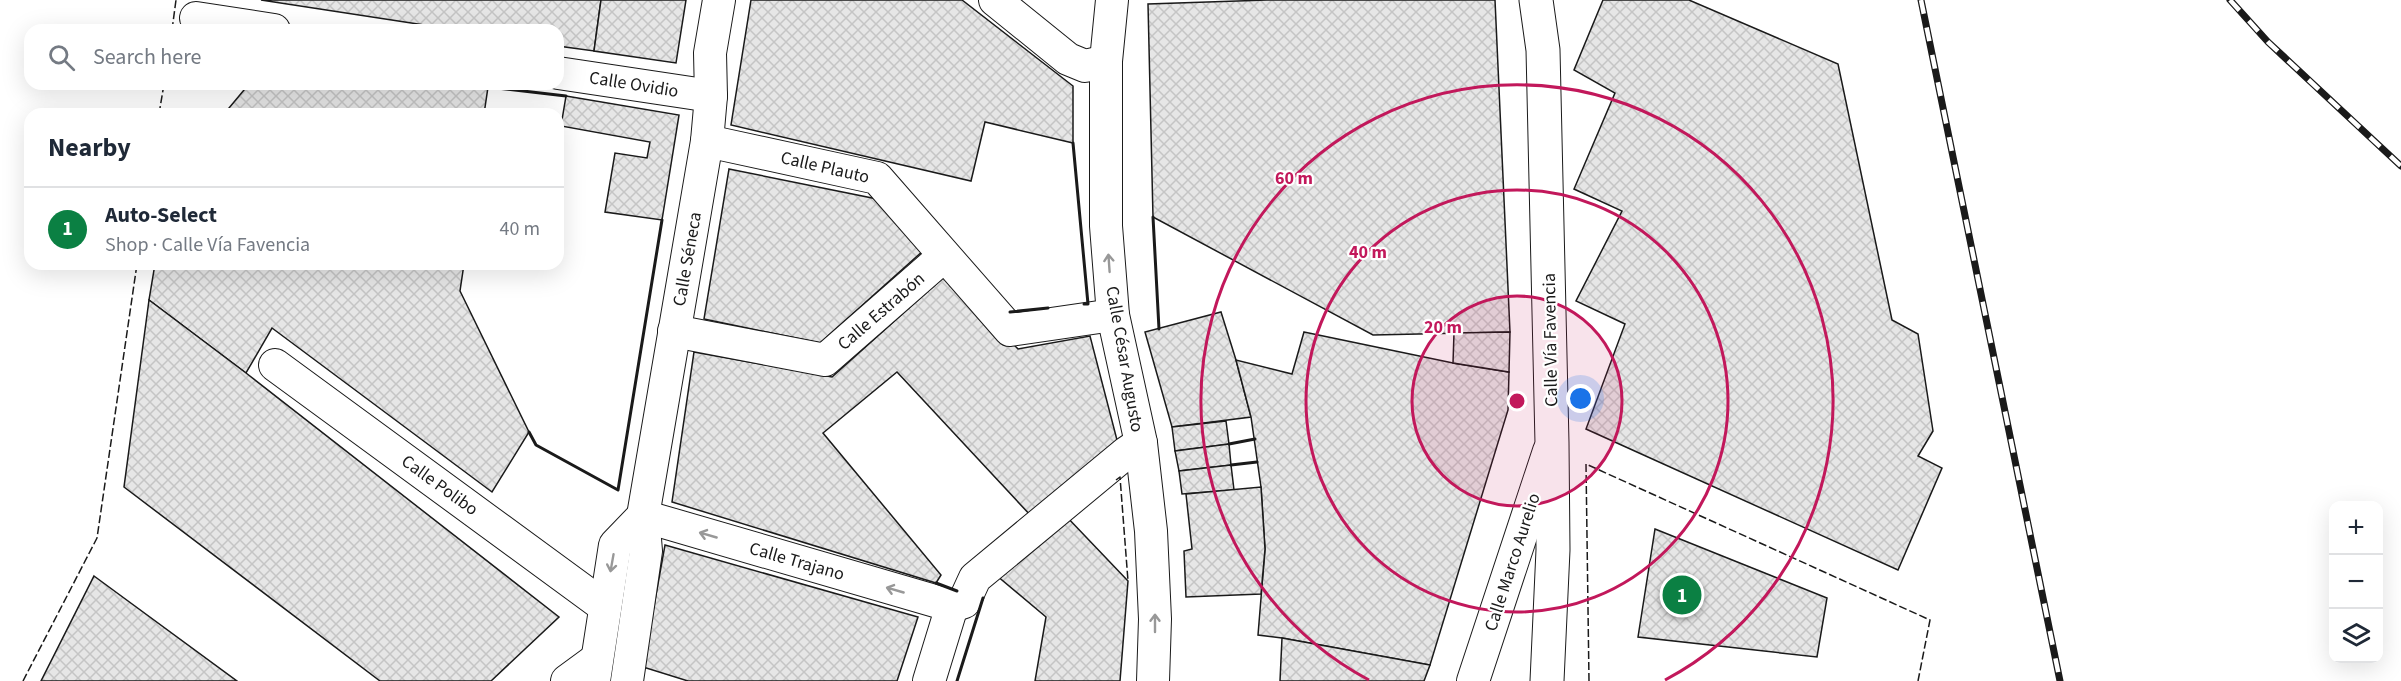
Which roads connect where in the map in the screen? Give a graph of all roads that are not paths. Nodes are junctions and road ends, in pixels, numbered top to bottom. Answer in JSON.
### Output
{"nodes":[{"id":1,"x":719,"y":0,"type":"edge"},
{"id":2,"x":995,"y":0,"type":"edge"},
{"id":3,"x":1112,"y":0,"type":"edge"},
{"id":4,"x":1536,"y":0,"type":"edge"},
{"id":5,"x":196,"y":18,"type":"dead end"},
{"id":6,"x":235,"y":24,"type":"edge"},
{"id":7,"x":1106,"y":61,"type":"junction"},
{"id":8,"x":564,"y":74,"type":"edge"},
{"id":9,"x":711,"y":96,"type":"junction"},
{"id":10,"x":707,"y":141,"type":"junction"},
{"id":11,"x":944,"y":256,"type":"junction"},
{"id":12,"x":1113,"y":315,"type":"junction"},
{"id":13,"x":674,"y":331,"type":"junction"},
{"id":14,"x":276,"y":365,"type":"dead end"},
{"id":15,"x":1141,"y":443,"type":"junction"},
{"id":16,"x":1552,"y":443,"type":"junction"},
{"id":17,"x":643,"y":516,"type":"junction"},
{"id":18,"x":604,"y":606,"type":"junction"},
{"id":19,"x":952,"y":606,"type":"junction"},
{"id":20,"x":595,"y":670,"type":"edge"},
{"id":21,"x":567,"y":681,"type":"edge"},
{"id":22,"x":627,"y":681,"type":"edge"},
{"id":23,"x":929,"y":681,"type":"edge"},
{"id":24,"x":1153,"y":681,"type":"edge"},
{"id":25,"x":1473,"y":681,"type":"edge"},
{"id":26,"x":1547,"y":681,"type":"edge"}],
"edges":[{"from":1,"to":9,"type":"street","name":"Calle Séneca"},
{"from":2,"to":7,"type":"street"},
{"from":3,"to":7,"type":"street","name":"Calle César Augusto"},
{"from":4,"to":16,"type":"main road","name":"Calle Vía Favencia"},
{"from":5,"to":6,"type":"street"},
{"from":12,"to":7,"type":"street","name":"Calle César Augusto","one_way":true},
{"from":8,"to":9,"type":"street","name":"Calle Ovidio"},
{"from":9,"to":10,"type":"street","name":"Calle Séneca"},
{"from":10,"to":11,"type":"street","name":"Calle Plauto"},
{"from":10,"to":13,"type":"street","name":"Calle Séneca"},
{"from":11,"to":12,"type":"street","name":"Calle Plauto"},
{"from":11,"to":13,"type":"street","name":"Calle Estrabón"},
{"from":12,"to":15,"type":"street","name":"Calle César Augusto"},
{"from":13,"to":17,"type":"street","name":"Calle Séneca"},
{"from":14,"to":18,"type":"street","name":"Calle Polibo"},
{"from":15,"to":19,"type":"street"},
{"from":24,"to":15,"type":"street","name":"Calle César Augusto","one_way":true},
{"from":16,"to":25,"type":"street","name":"Calle Marco Aurelio"},
{"from":16,"to":26,"type":"main road","name":"Calle Vía Favencia"},
{"from":17,"to":18,"type":"street","one_way":true},
{"from":19,"to":17,"type":"street","name":"Calle Trajano","one_way":true},
{"from":17,"to":22,"type":"street","name":"Calle Séneca"},
{"from":18,"to":20,"type":"street"},
{"from":19,"to":23,"type":"street"},
{"from":20,"to":21,"type":"street"}]}
